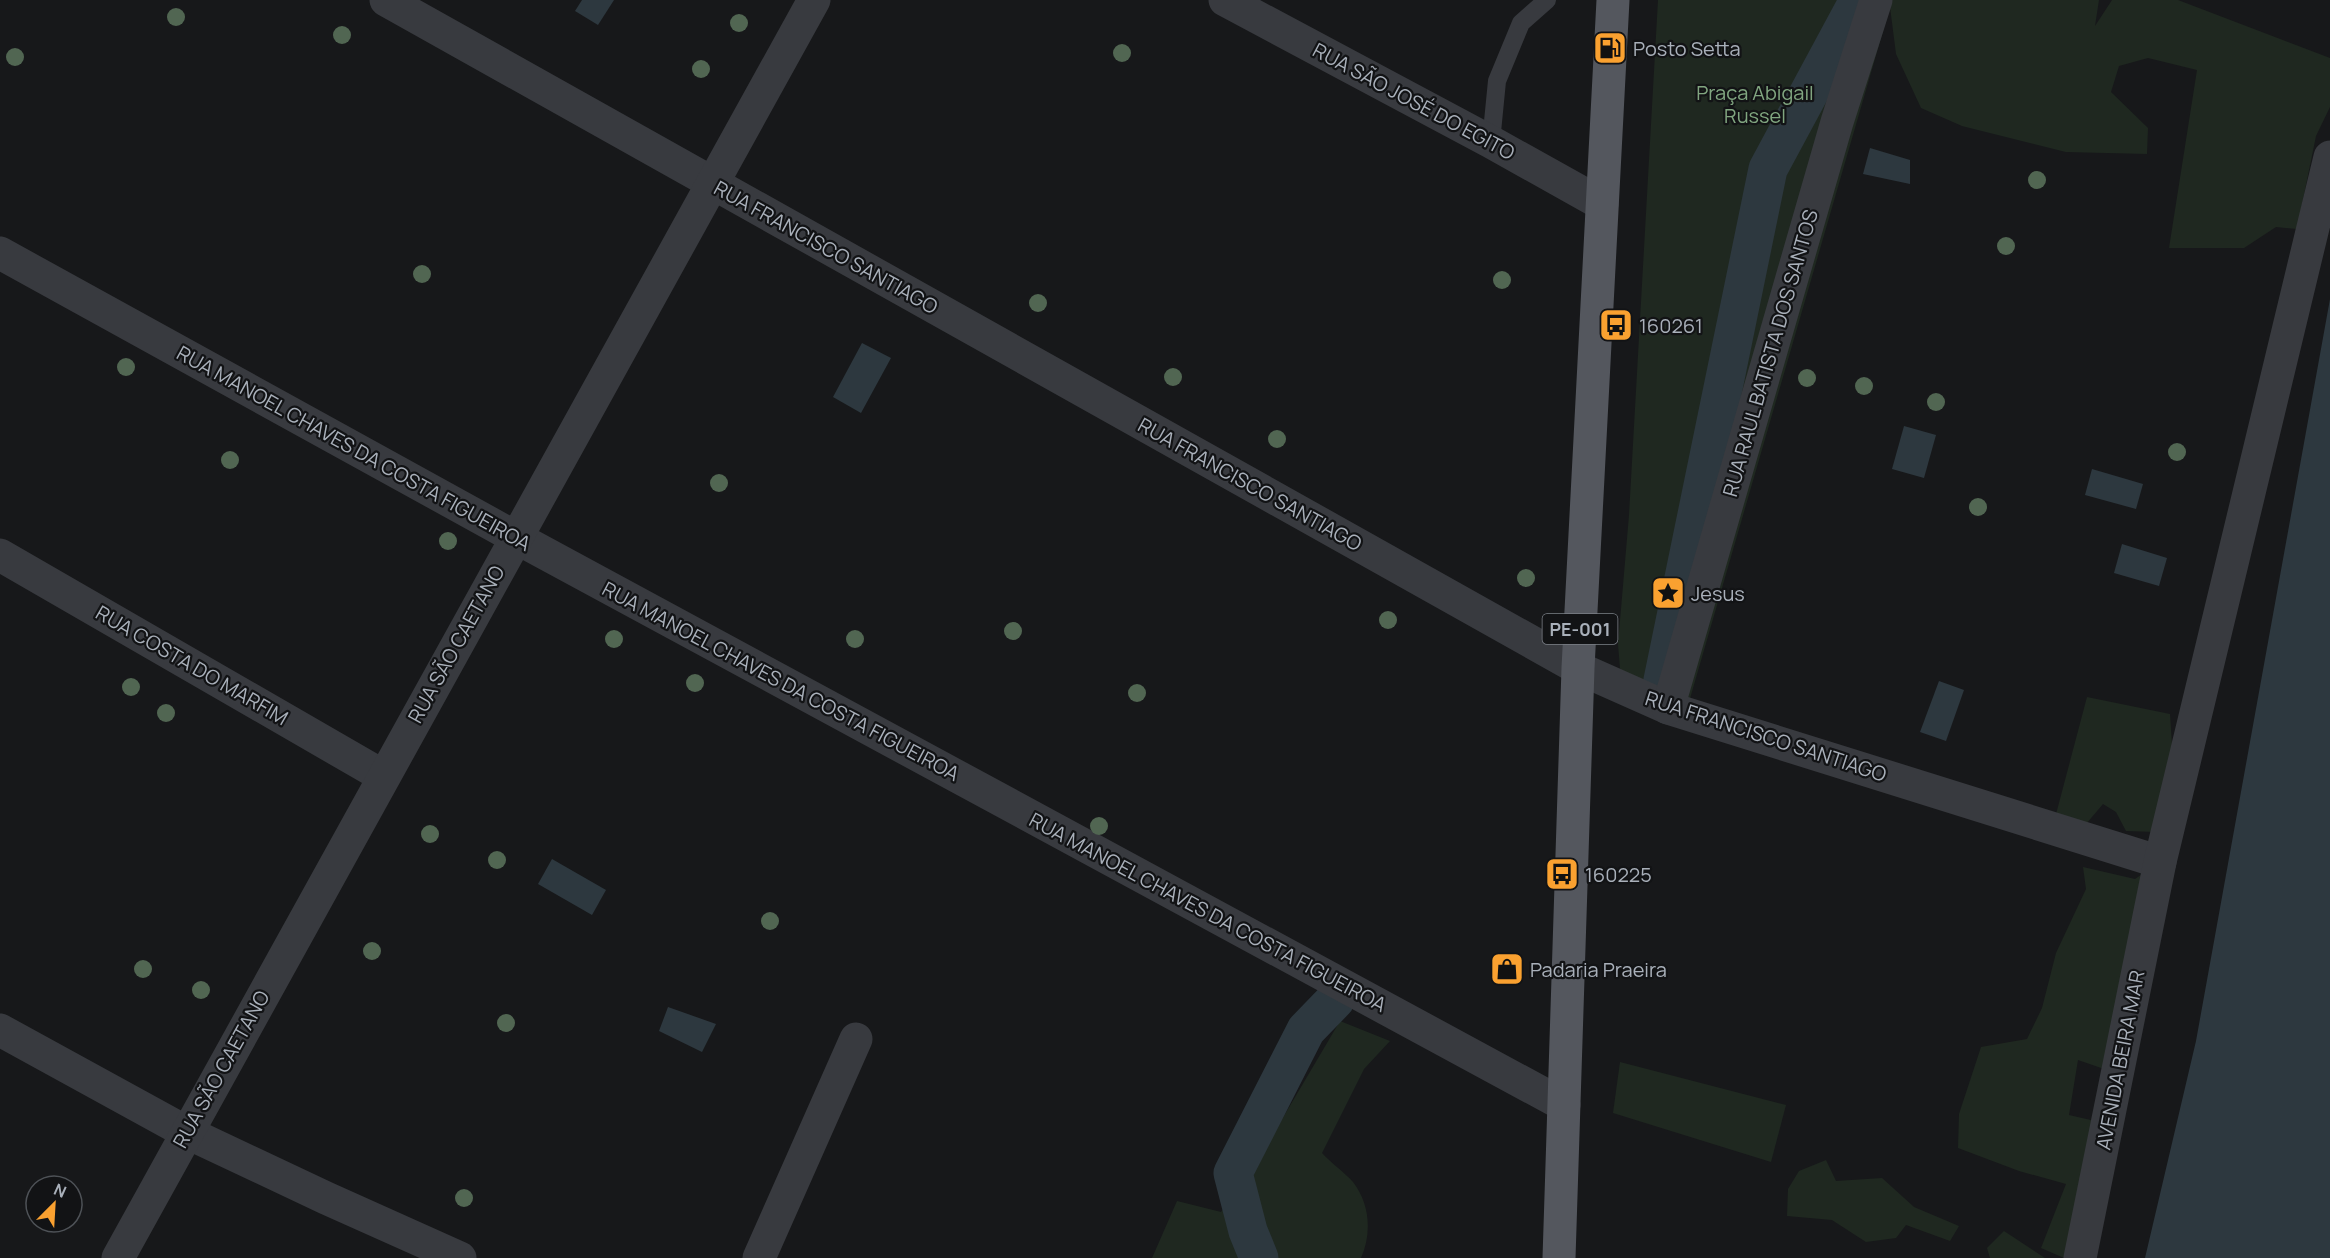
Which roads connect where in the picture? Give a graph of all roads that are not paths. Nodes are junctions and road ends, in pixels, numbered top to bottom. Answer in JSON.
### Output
{"nodes":[{"id":1,"x":386,"y":0,"type":"edge"},
{"id":2,"x":814,"y":0,"type":"edge"},
{"id":3,"x":1225,"y":0,"type":"edge"},
{"id":4,"x":1547,"y":0,"type":"edge"},
{"id":5,"x":1613,"y":0,"type":"edge"},
{"id":6,"x":1876,"y":0,"type":"edge"},
{"id":7,"x":1491,"y":142,"type":"junction"},
{"id":8,"x":2330,"y":157,"type":"edge"},
{"id":9,"x":713,"y":184,"type":"junction"},
{"id":10,"x":1602,"y":204,"type":"junction"},
{"id":11,"x":0,"y":253,"type":"edge"},
{"id":12,"x":516,"y":537,"type":"junction"},
{"id":13,"x":0,"y":555,"type":"edge"},
{"id":14,"x":1578,"y":668,"type":"junction"},
{"id":15,"x":1668,"y":708,"type":"junction"},
{"id":16,"x":383,"y":776,"type":"junction"},
{"id":17,"x":2160,"y":862,"type":"junction"},
{"id":18,"x":0,"y":1030,"type":"edge"},
{"id":19,"x":856,"y":1039,"type":"dead end"},
{"id":20,"x":1564,"y":1105,"type":"junction"},
{"id":21,"x":186,"y":1131,"type":"junction"},
{"id":22,"x":118,"y":1258,"type":"edge"},
{"id":23,"x":460,"y":1258,"type":"edge"},
{"id":24,"x":759,"y":1258,"type":"edge"},
{"id":25,"x":1559,"y":1258,"type":"edge"},
{"id":26,"x":2080,"y":1258,"type":"edge"}],
"edges":[{"from":1,"to":9,"type":"street","name":"RUA FRANCISCO SANTIAGO"},
{"from":2,"to":9,"type":"street","name":"RUA SÃO CAETANO"},
{"from":3,"to":7,"type":"street","name":"RUA SÃO JOSÉ DO EGITO"},
{"from":4,"to":7,"type":"lane"},
{"from":5,"to":10,"type":"main road","number":"PE-001"},
{"from":6,"to":15,"type":"street","name":"RUA RAUL BATISTA DOS SANTOS"},
{"from":7,"to":10,"type":"street","name":"RUA SÃO JOSÉ DO EGITO"},
{"from":8,"to":17,"type":"street","name":"AVENIDA BEIRA MAR"},
{"from":9,"to":12,"type":"street","name":"RUA SÃO CAETANO"},
{"from":9,"to":14,"type":"street","name":"RUA FRANCISCO SANTIAGO"},
{"from":10,"to":14,"type":"main road","number":"PE-001"},
{"from":11,"to":12,"type":"street","name":"RUA MANOEL CHAVES DA COSTA FIGUEIROA"},
{"from":12,"to":16,"type":"street","name":"RUA SÃO CAETANO"},
{"from":12,"to":20,"type":"street","name":"RUA MANOEL CHAVES DA COSTA FIGUEIROA"},
{"from":13,"to":16,"type":"street","name":"RUA COSTA DO MARFIM"},
{"from":14,"to":15,"type":"street","name":"RUA FRANCISCO SANTIAGO"},
{"from":14,"to":20,"type":"main road","number":"PE-001"},
{"from":15,"to":17,"type":"street","name":"RUA FRANCISCO SANTIAGO"},
{"from":16,"to":21,"type":"street","name":"RUA SÃO CAETANO"},
{"from":17,"to":26,"type":"street","name":"AVENIDA BEIRA MAR"},
{"from":18,"to":21,"type":"street"},
{"from":19,"to":24,"type":"street"},
{"from":20,"to":25,"type":"main road","number":"PE-001"},
{"from":21,"to":22,"type":"street","name":"RUA SÃO CAETANO"},
{"from":21,"to":23,"type":"street"}]}
